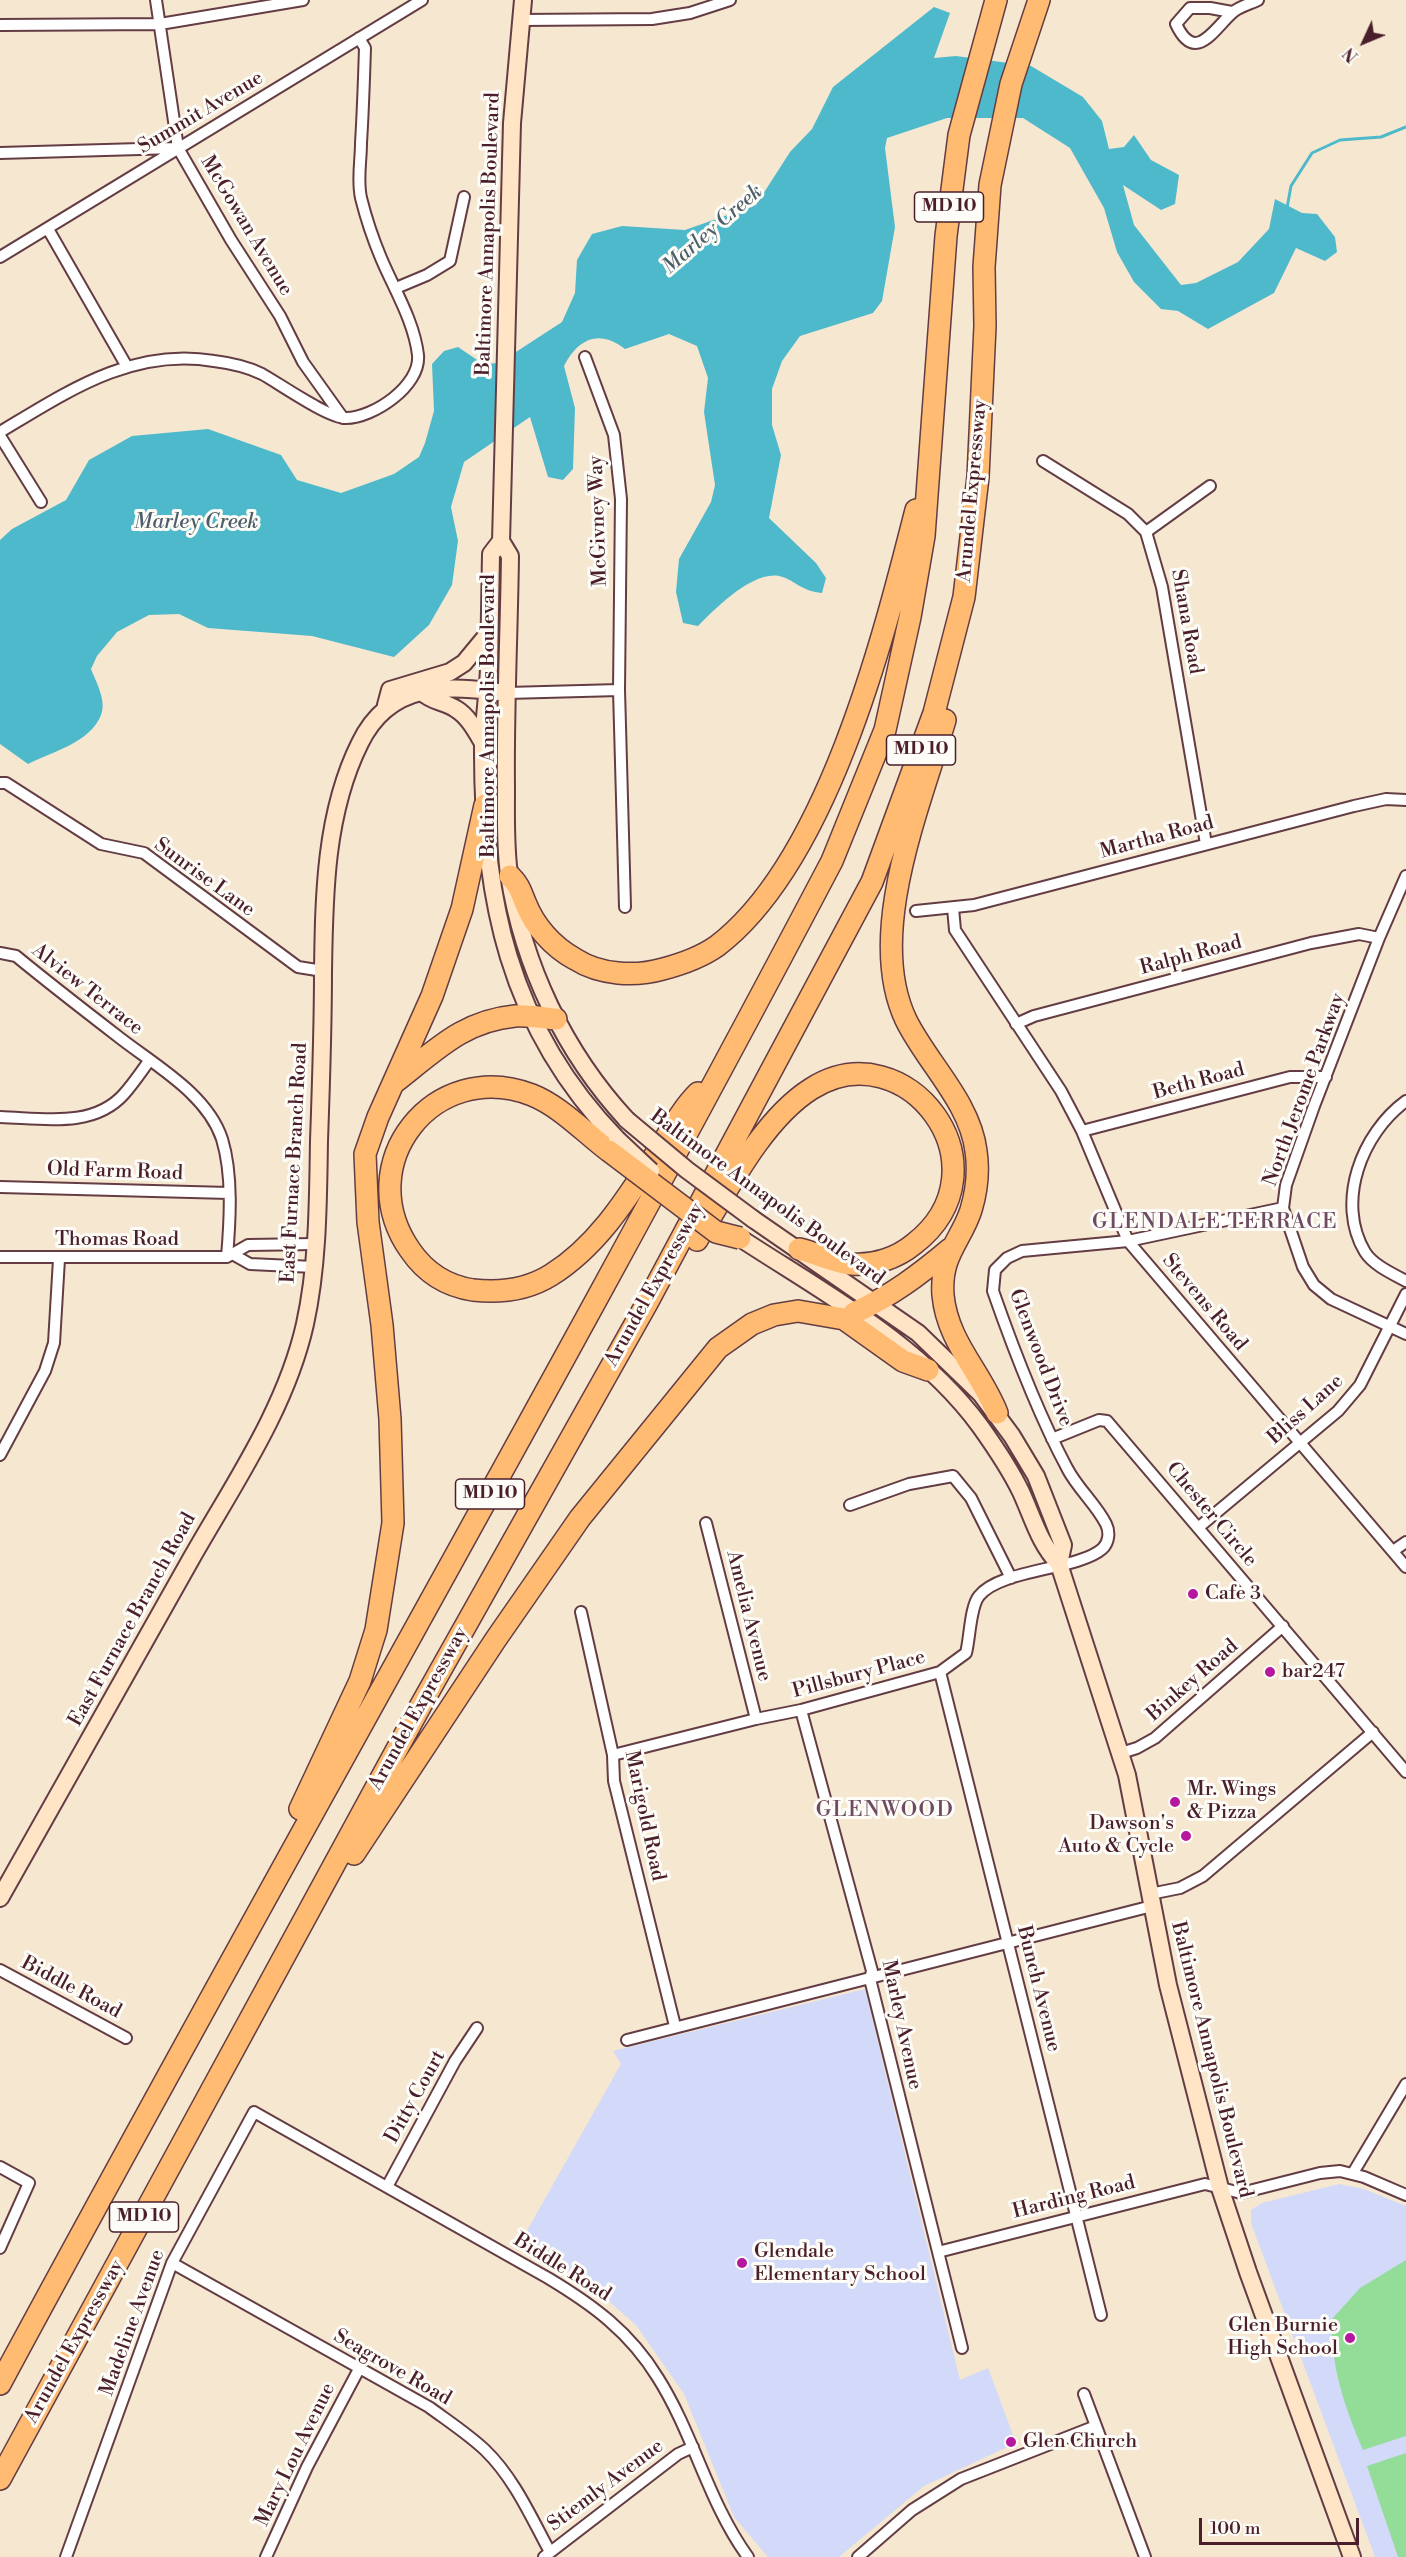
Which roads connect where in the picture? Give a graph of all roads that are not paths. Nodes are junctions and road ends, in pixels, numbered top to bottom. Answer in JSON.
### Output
{"nodes":[{"id":1,"x":156,"y":0,"type":"edge"},
{"id":2,"x":303,"y":0,"type":"edge"},
{"id":3,"x":422,"y":0,"type":"edge"},
{"id":4,"x":523,"y":0,"type":"edge"},
{"id":5,"x":730,"y":0,"type":"edge"},
{"id":6,"x":996,"y":0,"type":"edge"},
{"id":7,"x":1039,"y":0,"type":"edge"},
{"id":8,"x":1258,"y":0,"type":"edge"},
{"id":9,"x":1233,"y":12,"type":"junction"},
{"id":10,"x":520,"y":20,"type":"junction"},
{"id":11,"x":160,"y":24,"type":"junction"},
{"id":12,"x":0,"y":25,"type":"edge"},
{"id":13,"x":359,"y":38,"type":"junction"},
{"id":14,"x":178,"y":148,"type":"junction"},
{"id":15,"x":0,"y":153,"type":"edge"},
{"id":16,"x":464,"y":197,"type":"dead end"},
{"id":17,"x":48,"y":229,"type":"junction"},
{"id":18,"x":0,"y":257,"type":"edge"},
{"id":19,"x":396,"y":288,"type":"junction"},
{"id":20,"x":585,"y":357,"type":"dead end"},
{"id":21,"x":126,"y":365,"type":"junction"},
{"id":22,"x":343,"y":418,"type":"junction"},
{"id":23,"x":1,"y":440,"type":"edge"},
{"id":24,"x":932,"y":445,"type":"junction"},
{"id":25,"x":1044,"y":461,"type":"dead end"},
{"id":26,"x":1210,"y":486,"type":"dead end"},
{"id":27,"x":41,"y":502,"type":"dead end"},
{"id":28,"x":1146,"y":532,"type":"junction"},
{"id":29,"x":501,"y":541,"type":"junction"},
{"id":30,"x":955,"y":633,"type":"junction"},
{"id":31,"x":488,"y":634,"type":"junction"},
{"id":32,"x":488,"y":690,"type":"junction"},
{"id":33,"x":618,"y":690,"type":"junction"},
{"id":34,"x":421,"y":691,"type":"junction"},
{"id":35,"x":507,"y":693,"type":"junction"},
{"id":36,"x":386,"y":706,"type":"junction"},
{"id":37,"x":483,"y":743,"type":"junction"},
{"id":38,"x":0,"y":783,"type":"edge"},
{"id":39,"x":1406,"y":800,"type":"edge"},
{"id":40,"x":484,"y":805,"type":"junction"},
{"id":41,"x":1206,"y":844,"type":"junction"},
{"id":42,"x":510,"y":876,"type":"junction"},
{"id":43,"x":1406,"y":876,"type":"edge"},
{"id":44,"x":625,"y":907,"type":"dead end"},
{"id":45,"x":953,"y":908,"type":"junction"},
{"id":46,"x":916,"y":911,"type":"dead end"},
{"id":47,"x":1379,"y":938,"type":"junction"},
{"id":48,"x":0,"y":953,"type":"edge"},
{"id":49,"x":323,"y":971,"type":"junction"},
{"id":50,"x":533,"y":1018,"type":"junction"},
{"id":51,"x":556,"y":1019,"type":"junction"},
{"id":52,"x":1016,"y":1024,"type":"junction"},
{"id":53,"x":149,"y":1061,"type":"junction"},
{"id":54,"x":722,"y":1070,"type":"junction"},
{"id":55,"x":1326,"y":1077,"type":"junction"},
{"id":56,"x":392,"y":1084,"type":"junction"},
{"id":57,"x":1406,"y":1101,"type":"edge"},
{"id":58,"x":0,"y":1117,"type":"edge"},
{"id":59,"x":1082,"y":1131,"type":"junction"},
{"id":60,"x":613,"y":1145,"type":"junction"},
{"id":61,"x":0,"y":1187,"type":"edge"},
{"id":62,"x":229,"y":1193,"type":"junction"},
{"id":63,"x":1283,"y":1208,"type":"junction"},
{"id":64,"x":740,"y":1238,"type":"joint"},
{"id":65,"x":1128,"y":1241,"type":"junction"},
{"id":66,"x":315,"y":1244,"type":"junction"},
{"id":67,"x":799,"y":1249,"type":"junction"},
{"id":68,"x":950,"y":1249,"type":"junction"},
{"id":69,"x":231,"y":1256,"type":"junction"},
{"id":70,"x":0,"y":1257,"type":"edge"},
{"id":71,"x":58,"y":1259,"type":"junction"},
{"id":72,"x":314,"y":1267,"type":"junction"},
{"id":73,"x":1406,"y":1281,"type":"edge"},
{"id":74,"x":1406,"y":1294,"type":"edge"},
{"id":75,"x":647,"y":1303,"type":"junction"},
{"id":76,"x":875,"y":1304,"type":"junction"},
{"id":77,"x":854,"y":1313,"type":"junction"},
{"id":78,"x":1391,"y":1327,"type":"junction"},
{"id":79,"x":1406,"y":1334,"type":"edge"},
{"id":80,"x":928,"y":1370,"type":"junction"},
{"id":81,"x":997,"y":1413,"type":"junction"},
{"id":82,"x":4,"y":1437,"type":"edge"},
{"id":83,"x":1052,"y":1439,"type":"junction"},
{"id":84,"x":1300,"y":1441,"type":"junction"},
{"id":85,"x":0,"y":1455,"type":"edge"},
{"id":86,"x":850,"y":1504,"type":"dead end"},
{"id":87,"x":706,"y":1522,"type":"dead end"},
{"id":88,"x":1198,"y":1527,"type":"junction"},
{"id":89,"x":1406,"y":1542,"type":"edge"},
{"id":90,"x":1393,"y":1551,"type":"junction"},
{"id":91,"x":1059,"y":1564,"type":"junction"},
{"id":92,"x":1406,"y":1567,"type":"edge"},
{"id":93,"x":1011,"y":1578,"type":"junction"},
{"id":94,"x":581,"y":1612,"type":"dead end"},
{"id":95,"x":1283,"y":1626,"type":"junction"},
{"id":96,"x":940,"y":1672,"type":"junction"},
{"id":97,"x":801,"y":1710,"type":"junction"},
{"id":98,"x":756,"y":1719,"type":"junction"},
{"id":99,"x":1372,"y":1732,"type":"junction"},
{"id":100,"x":1121,"y":1753,"type":"junction"},
{"id":101,"x":613,"y":1755,"type":"junction"},
{"id":102,"x":1406,"y":1772,"type":"edge"},
{"id":103,"x":322,"y":1885,"type":"junction"},
{"id":104,"x":0,"y":1898,"type":"edge"},
{"id":105,"x":1151,"y":1900,"type":"junction"},
{"id":106,"x":255,"y":1917,"type":"junction"},
{"id":107,"x":1008,"y":1943,"type":"junction"},
{"id":108,"x":0,"y":1970,"type":"edge"},
{"id":109,"x":870,"y":1980,"type":"junction"},
{"id":110,"x":675,"y":2026,"type":"junction"},
{"id":111,"x":477,"y":2028,"type":"dead end"},
{"id":112,"x":126,"y":2038,"type":"dead end"},
{"id":113,"x":627,"y":2040,"type":"dead end"},
{"id":114,"x":1406,"y":2084,"type":"edge"},
{"id":115,"x":254,"y":2112,"type":"joint"},
{"id":116,"x":0,"y":2167,"type":"edge"},
{"id":117,"x":1353,"y":2173,"type":"junction"},
{"id":118,"x":388,"y":2185,"type":"junction"},
{"id":119,"x":1220,"y":2188,"type":"junction"},
{"id":120,"x":1406,"y":2195,"type":"edge"},
{"id":121,"x":1076,"y":2215,"type":"junction"},
{"id":122,"x":0,"y":2248,"type":"edge"},
{"id":123,"x":938,"y":2252,"type":"junction"},
{"id":124,"x":172,"y":2263,"type":"junction"},
{"id":125,"x":1101,"y":2315,"type":"dead end"},
{"id":126,"x":962,"y":2348,"type":"dead end"},
{"id":127,"x":359,"y":2369,"type":"junction"},
{"id":128,"x":0,"y":2384,"type":"edge"},
{"id":129,"x":1083,"y":2394,"type":"dead end"},
{"id":130,"x":1096,"y":2426,"type":"junction"},
{"id":131,"x":693,"y":2447,"type":"junction"},
{"id":132,"x":0,"y":2479,"type":"edge"},
{"id":133,"x":547,"y":2554,"type":"edge"},
{"id":134,"x":66,"y":2557,"type":"edge"},
{"id":135,"x":266,"y":2557,"type":"edge"},
{"id":136,"x":748,"y":2557,"type":"edge"},
{"id":137,"x":858,"y":2557,"type":"edge"},
{"id":138,"x":1145,"y":2557,"type":"edge"},
{"id":139,"x":1352,"y":2557,"type":"edge"}],
"edges":[{"from":1,"to":11,"type":"street","name":"McGowan Avenue"},
{"from":2,"to":11,"type":"street"},
{"from":3,"to":13,"type":"street","name":"Summit Avenue"},
{"from":4,"to":10,"type":"main road","name":"Baltimore Annapolis Boulevard"},
{"from":5,"to":10,"type":"street"},
{"from":6,"to":24,"type":"highway","number":"MD 10"},
{"from":7,"to":30,"type":"highway","name":"Arundel Expressway","number":"MD 10"},
{"from":8,"to":9,"type":"street"},
{"from":9,"to":9,"type":"street"},
{"from":10,"to":29,"type":"main road","name":"Baltimore Annapolis Boulevard"},
{"from":11,"to":12,"type":"street"},
{"from":11,"to":14,"type":"street","name":"McGowan Avenue"},
{"from":13,"to":14,"type":"street","name":"Summit Avenue"},
{"from":13,"to":19,"type":"street"},
{"from":14,"to":15,"type":"street"},
{"from":14,"to":17,"type":"street","name":"Summit Avenue"},
{"from":14,"to":22,"type":"street","name":"McGowan Avenue"},
{"from":16,"to":19,"type":"street"},
{"from":17,"to":18,"type":"street","name":"Summit Avenue"},
{"from":17,"to":21,"type":"street"},
{"from":19,"to":22,"type":"street"},
{"from":20,"to":33,"type":"street","name":"McGivney Way"},
{"from":21,"to":22,"type":"street"},
{"from":21,"to":23,"type":"street"},
{"from":23,"to":27,"type":"street"},
{"from":24,"to":42,"type":"highway"},
{"from":24,"to":54,"type":"highway","number":"MD 10"},
{"from":25,"to":28,"type":"street"},
{"from":26,"to":28,"type":"street"},
{"from":28,"to":41,"type":"street","name":"Shana Road"},
{"from":29,"to":31,"type":"main road","name":"Baltimore Annapolis Boulevard"},
{"from":29,"to":35,"type":"main road","name":"Baltimore Annapolis Boulevard"},
{"from":30,"to":68,"type":"highway"},
{"from":30,"to":75,"type":"highway","name":"Arundel Expressway","number":"MD 10"},
{"from":31,"to":32,"type":"main road","name":"Baltimore Annapolis Boulevard"},
{"from":31,"to":36,"type":"main road"},
{"from":32,"to":34,"type":"main road","name":"East Furnace Branch Road"},
{"from":32,"to":35,"type":"main road","name":"East Furnace Branch Road"},
{"from":32,"to":37,"type":"main road","name":"Baltimore Annapolis Boulevard"},
{"from":33,"to":35,"type":"street"},
{"from":33,"to":44,"type":"street","name":"McGivney Way"},
{"from":34,"to":36,"type":"main road","name":"East Furnace Branch Road"},
{"from":34,"to":37,"type":"main road"},
{"from":35,"to":42,"type":"main road","name":"Baltimore Annapolis Boulevard"},
{"from":36,"to":49,"type":"main road","name":"East Furnace Branch Road"},
{"from":37,"to":40,"type":"main road","name":"Baltimore Annapolis Boulevard"},
{"from":38,"to":49,"type":"street","name":"Sunrise Lane"},
{"from":39,"to":41,"type":"street","name":"Martha Road"},
{"from":40,"to":50,"type":"main road","name":"Baltimore Annapolis Boulevard"},
{"from":40,"to":56,"type":"highway"},
{"from":41,"to":45,"type":"street","name":"Martha Road"},
{"from":42,"to":51,"type":"main road","name":"Baltimore Annapolis Boulevard"},
{"from":43,"to":47,"type":"street","name":"North Jerome Parkway"},
{"from":45,"to":46,"type":"street","name":"Martha Road"},
{"from":45,"to":52,"type":"street","name":"Stevens Road"},
{"from":47,"to":52,"type":"street","name":"Ralph Road"},
{"from":47,"to":55,"type":"street","name":"North Jerome Parkway"},
{"from":48,"to":53,"type":"street","name":"Alview Terrace"},
{"from":49,"to":66,"type":"main road","name":"East Furnace Branch Road"},
{"from":50,"to":51,"type":"highway"},
{"from":50,"to":56,"type":"highway"},
{"from":50,"to":60,"type":"main road","name":"Baltimore Annapolis Boulevard"},
{"from":51,"to":67,"type":"main road","name":"Baltimore Annapolis Boulevard","bridge":true},
{"from":52,"to":59,"type":"street","name":"Stevens Road"},
{"from":53,"to":58,"type":"street","name":"Alview Terrace"},
{"from":53,"to":62,"type":"street","name":"Alview Terrace"},
{"from":54,"to":60,"type":"highway"},
{"from":54,"to":106,"type":"highway","number":"MD 10"},
{"from":55,"to":59,"type":"street","name":"Beth Road"},
{"from":55,"to":63,"type":"street","name":"North Jerome Parkway"},
{"from":56,"to":106,"type":"highway"},
{"from":57,"to":73,"type":"street"},
{"from":59,"to":65,"type":"street","name":"Stevens Road"},
{"from":60,"to":64,"type":"highway","bridge":true},
{"from":61,"to":62,"type":"street","name":"Old Farm Road"},
{"from":62,"to":69,"type":"street","name":"Alview Terrace"},
{"from":63,"to":65,"type":"street","name":"Glenwood Drive"},
{"from":63,"to":78,"type":"street","name":"North Jerome Parkway"},
{"from":64,"to":77,"type":"main road","name":"Baltimore Annapolis Boulevard"},
{"from":65,"to":83,"type":"street","name":"Glenwood Drive"},
{"from":65,"to":84,"type":"street","name":"Stevens Road"},
{"from":66,"to":69,"type":"street","name":"Thomas Road"},
{"from":66,"to":72,"type":"main road","name":"East Furnace Branch Road"},
{"from":67,"to":75,"type":"highway"},
{"from":67,"to":76,"type":"main road","name":"Baltimore Annapolis Boulevard"},
{"from":68,"to":76,"type":"highway"},
{"from":68,"to":81,"type":"highway"},
{"from":69,"to":71,"type":"street","name":"Thomas Road"},
{"from":69,"to":72,"type":"street","name":"Thomas Road"},
{"from":70,"to":71,"type":"street","name":"Thomas Road"},
{"from":71,"to":82,"type":"street"},
{"from":72,"to":104,"type":"main road","name":"East Furnace Branch Road"},
{"from":74,"to":78,"type":"street","name":"Bliss Lane"},
{"from":75,"to":103,"type":"highway","name":"Arundel Expressway","number":"MD 10"},
{"from":76,"to":77,"type":"highway"},
{"from":76,"to":81,"type":"main road","name":"Baltimore Annapolis Boulevard"},
{"from":77,"to":80,"type":"main road","name":"Baltimore Annapolis Boulevard"},
{"from":78,"to":79,"type":"street","name":"North Jerome Parkway"},
{"from":78,"to":84,"type":"street","name":"Bliss Lane"},
{"from":80,"to":91,"type":"main road","name":"Baltimore Annapolis Boulevard"},
{"from":80,"to":103,"type":"highway"},
{"from":81,"to":91,"type":"main road","name":"Baltimore Annapolis Boulevard"},
{"from":82,"to":85,"type":"street"},
{"from":83,"to":88,"type":"street","name":"Chester Circle"},
{"from":83,"to":91,"type":"street","name":"Glenwood Drive"},
{"from":84,"to":88,"type":"street","name":"Bliss Lane"},
{"from":84,"to":90,"type":"street","name":"Stevens Road"},
{"from":86,"to":93,"type":"street"},
{"from":87,"to":98,"type":"street","name":"Amelia Avenue"},
{"from":88,"to":95,"type":"street","name":"Chester Circle"},
{"from":89,"to":90,"type":"street"},
{"from":90,"to":92,"type":"street","name":"Stevens Road"},
{"from":91,"to":93,"type":"street","name":"Pillsbury Place"},
{"from":91,"to":100,"type":"main road","name":"Baltimore Annapolis Boulevard"},
{"from":93,"to":96,"type":"street","name":"Pillsbury Place"},
{"from":94,"to":101,"type":"street","name":"Marigold Road"},
{"from":95,"to":99,"type":"street","name":"Chester Circle"},
{"from":95,"to":100,"type":"street","name":"Binkey Road"},
{"from":96,"to":97,"type":"street","name":"Pillsbury Place"},
{"from":96,"to":107,"type":"street","name":"Bunch Avenue"},
{"from":97,"to":98,"type":"street","name":"Pillsbury Place"},
{"from":97,"to":109,"type":"street","name":"Marley Avenue"},
{"from":98,"to":101,"type":"street","name":"Pillsbury Place"},
{"from":99,"to":102,"type":"street","name":"Chester Circle"},
{"from":99,"to":105,"type":"street"},
{"from":100,"to":105,"type":"main road","name":"Baltimore Annapolis Boulevard"},
{"from":101,"to":110,"type":"street","name":"Marigold Road"},
{"from":103,"to":132,"type":"highway","name":"Arundel Expressway","number":"MD 10"},
{"from":105,"to":107,"type":"street"},
{"from":105,"to":119,"type":"main road","name":"Baltimore Annapolis Boulevard"},
{"from":106,"to":128,"type":"highway","number":"MD 10"},
{"from":107,"to":109,"type":"street"},
{"from":107,"to":121,"type":"street","name":"Bunch Avenue"},
{"from":108,"to":112,"type":"street","name":"Biddle Road"},
{"from":109,"to":110,"type":"street"},
{"from":109,"to":123,"type":"street","name":"Marley Avenue"},
{"from":110,"to":113,"type":"street"},
{"from":111,"to":118,"type":"street","name":"Ditty Court"},
{"from":114,"to":117,"type":"street"},
{"from":115,"to":118,"type":"street","name":"Biddle Road"},
{"from":115,"to":124,"type":"street","name":"Madeline Avenue"},
{"from":116,"to":122,"type":"street"},
{"from":117,"to":119,"type":"street","name":"Harding Road"},
{"from":117,"to":120,"type":"street"},
{"from":118,"to":131,"type":"street","name":"Biddle Road"},
{"from":119,"to":121,"type":"street","name":"Harding Road"},
{"from":119,"to":139,"type":"main road","name":"Baltimore Annapolis Boulevard"},
{"from":121,"to":123,"type":"street","name":"Harding Road"},
{"from":121,"to":125,"type":"street","name":"Bunch Avenue"},
{"from":123,"to":126,"type":"street","name":"Marley Avenue"},
{"from":124,"to":127,"type":"street","name":"Seagrove Road"},
{"from":124,"to":134,"type":"street","name":"Madeline Avenue"},
{"from":127,"to":133,"type":"street","name":"Seagrove Road"},
{"from":127,"to":135,"type":"street","name":"Mary Lou Avenue"},
{"from":129,"to":130,"type":"street"},
{"from":130,"to":137,"type":"street"},
{"from":130,"to":138,"type":"street"},
{"from":131,"to":133,"type":"street","name":"Stiemly Avenue"},
{"from":131,"to":136,"type":"street","name":"Biddle Road"}]}
